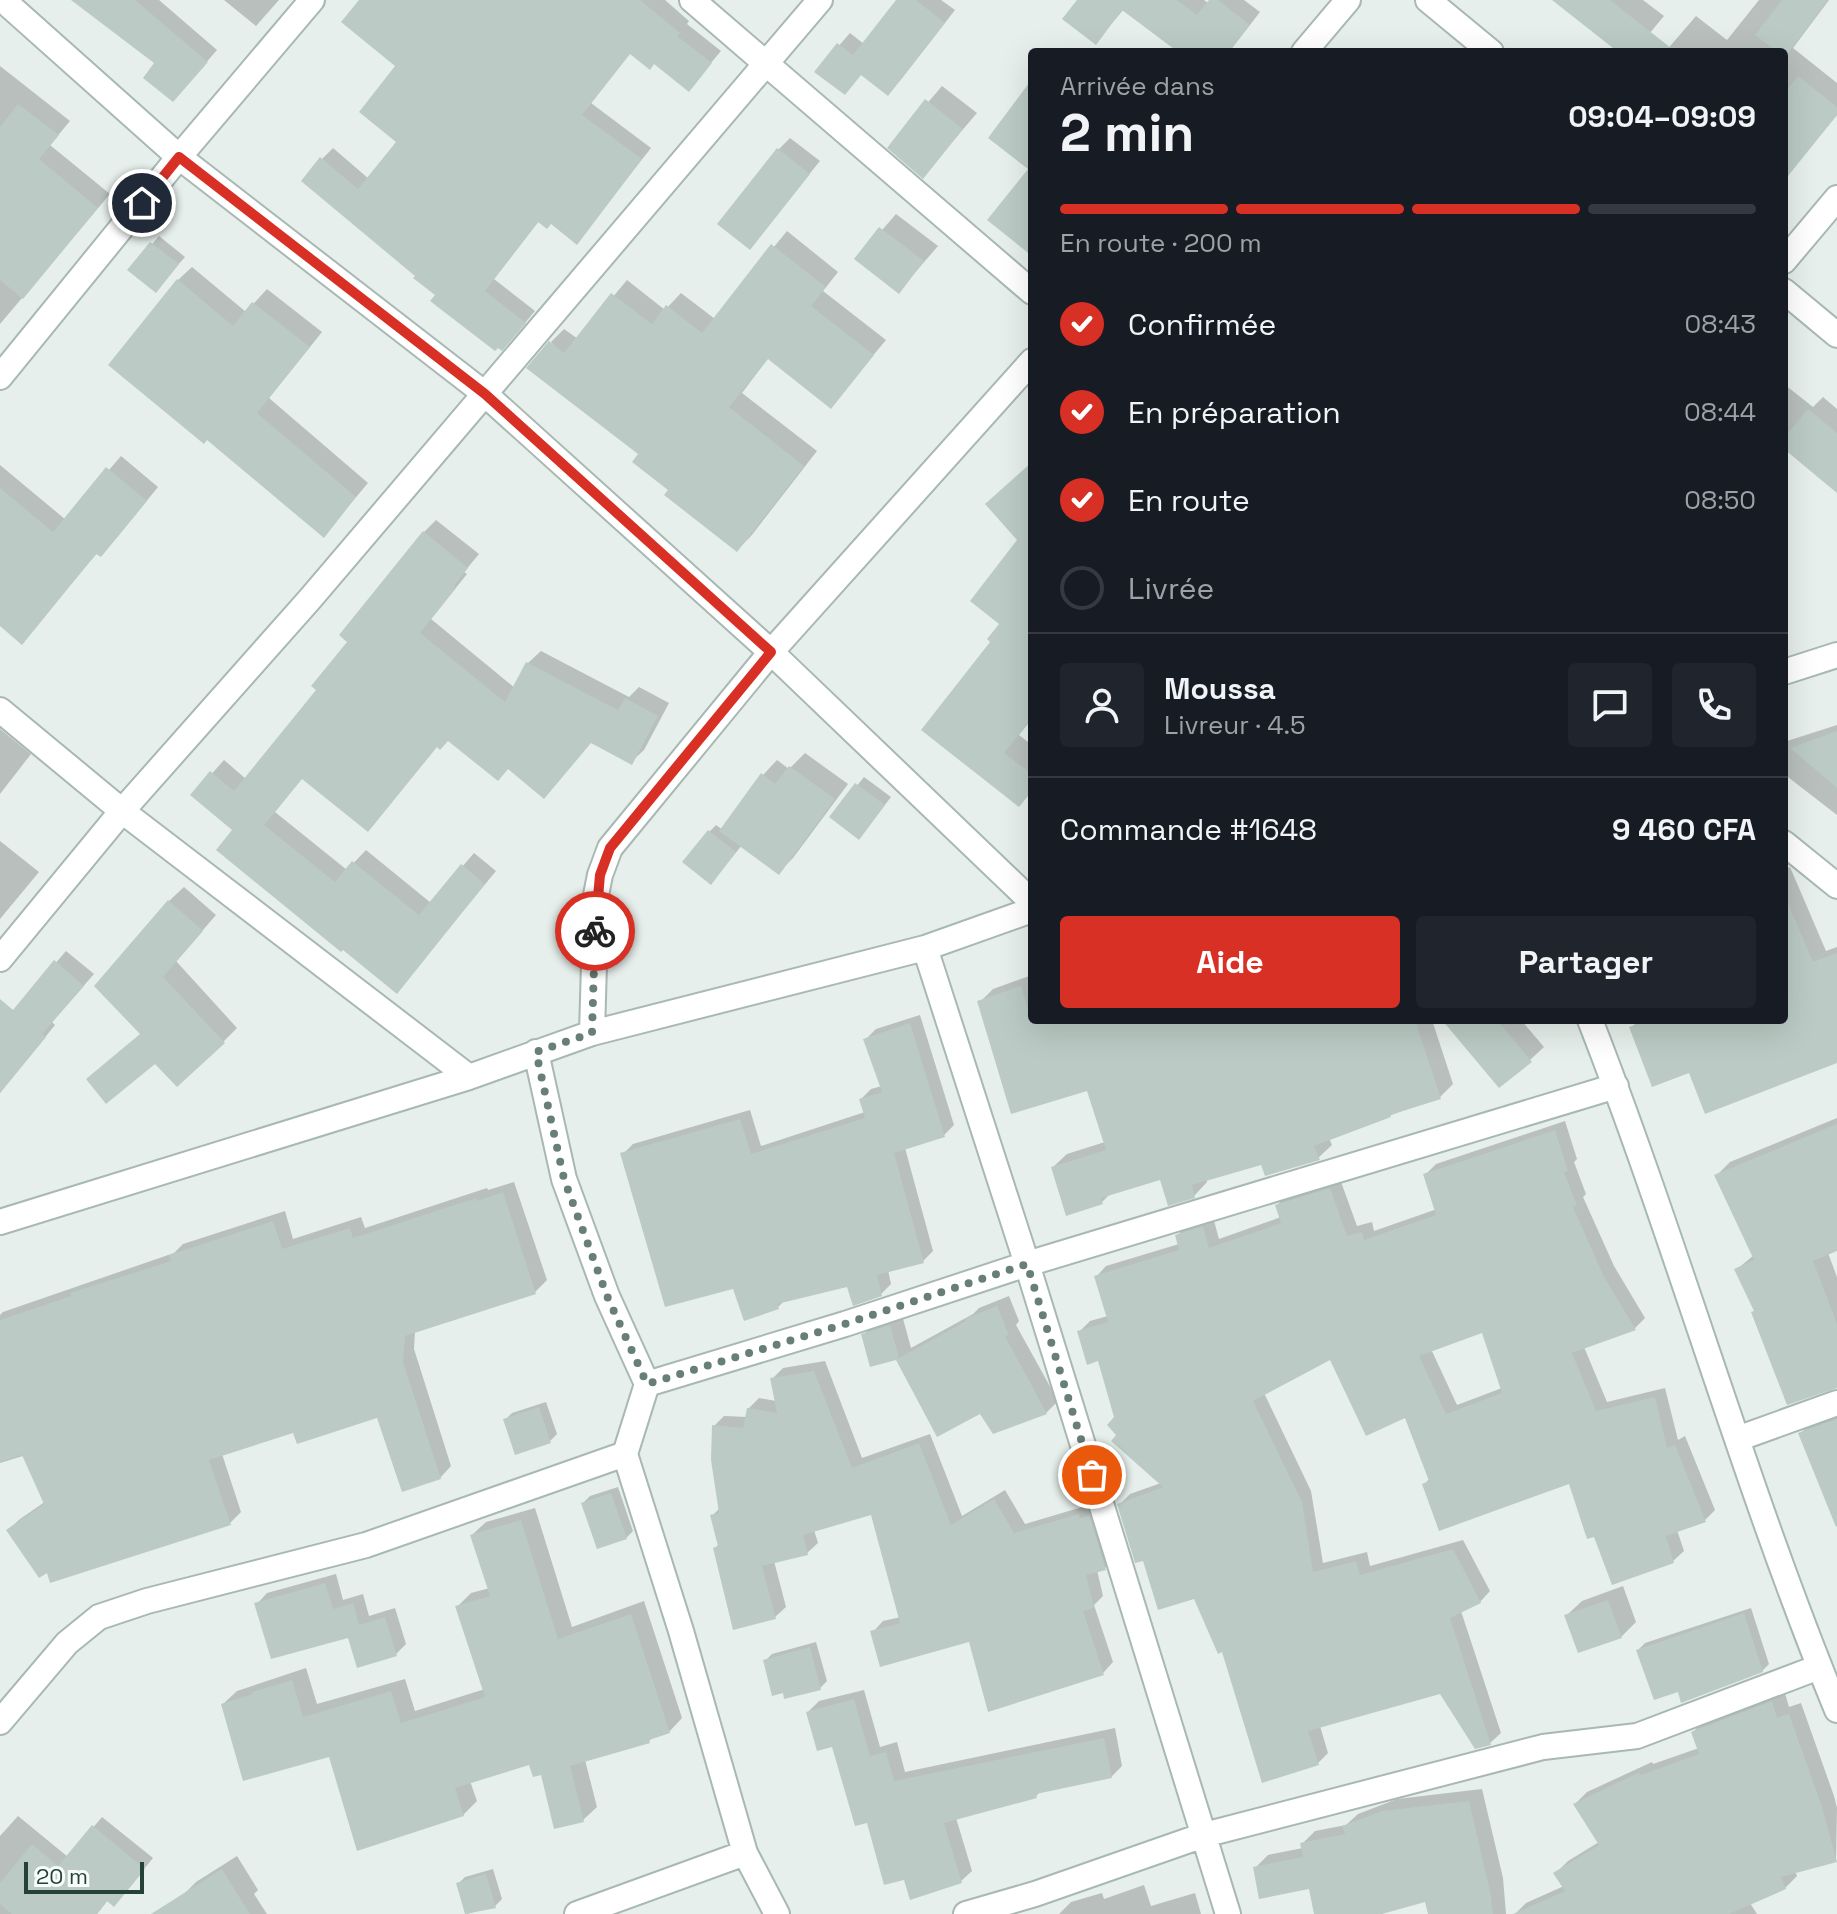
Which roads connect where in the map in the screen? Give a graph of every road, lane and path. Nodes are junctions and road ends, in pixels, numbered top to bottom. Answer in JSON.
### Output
{"nodes":[{"id":1,"x":3,"y":0,"type":"edge"},
{"id":2,"x":312,"y":0,"type":"edge"},
{"id":3,"x":692,"y":0,"type":"edge"},
{"id":4,"x":820,"y":0,"type":"edge"},
{"id":5,"x":1348,"y":0,"type":"edge"},
{"id":6,"x":1428,"y":0,"type":"edge"},
{"id":7,"x":1307,"y":48,"type":"edge"},
{"id":8,"x":1486,"y":48,"type":"edge"},
{"id":9,"x":767,"y":64,"type":"junction"},
{"id":10,"x":179,"y":157,"type":"junction"},
{"id":11,"x":1837,"y":198,"type":"edge"},
{"id":12,"x":1788,"y":256,"type":"edge"},
{"id":13,"x":1028,"y":289,"type":"edge"},
{"id":14,"x":1788,"y":294,"type":"edge"},
{"id":15,"x":1837,"y":335,"type":"edge"},
{"id":16,"x":1028,"y":365,"type":"edge"},
{"id":17,"x":0,"y":377,"type":"edge"},
{"id":18,"x":485,"y":394,"type":"junction"},
{"id":19,"x":771,"y":652,"type":"junction"},
{"id":20,"x":1837,"y":655,"type":"edge"},
{"id":21,"x":1788,"y":671,"type":"edge"},
{"id":22,"x":0,"y":710,"type":"edge"},
{"id":23,"x":122,"y":811,"type":"junction"},
{"id":24,"x":1788,"y":846,"type":"edge"},
{"id":25,"x":1837,"y":886,"type":"edge"},
{"id":26,"x":1028,"y":898,"type":"edge"},
{"id":27,"x":1028,"y":911,"type":"edge"},
{"id":28,"x":925,"y":948,"type":"junction"},
{"id":29,"x":0,"y":959,"type":"edge"},
{"id":30,"x":1592,"y":1024,"type":"edge"},
{"id":31,"x":592,"y":1033,"type":"junction"},
{"id":32,"x":536,"y":1052,"type":"junction"},
{"id":33,"x":469,"y":1077,"type":"junction"},
{"id":34,"x":1616,"y":1086,"type":"junction"},
{"id":35,"x":0,"y":1222,"type":"edge"},
{"id":36,"x":1027,"y":1264,"type":"junction"},
{"id":37,"x":647,"y":1384,"type":"junction"},
{"id":38,"x":1837,"y":1403,"type":"edge"},
{"id":39,"x":1737,"y":1439,"type":"junction"},
{"id":40,"x":625,"y":1454,"type":"junction"},
{"id":41,"x":1819,"y":1667,"type":"junction"},
{"id":42,"x":1837,"y":1710,"type":"edge"},
{"id":43,"x":0,"y":1722,"type":"edge"},
{"id":44,"x":1204,"y":1835,"type":"junction"},
{"id":45,"x":745,"y":1853,"type":"junction"},
{"id":46,"x":577,"y":1914,"type":"edge"},
{"id":47,"x":777,"y":1914,"type":"edge"},
{"id":48,"x":966,"y":1914,"type":"edge"},
{"id":49,"x":1228,"y":1914,"type":"edge"}],
"edges":[{"from":1,"to":10,"type":"street"},
{"from":2,"to":10,"type":"street"},
{"from":3,"to":9,"type":"street"},
{"from":4,"to":9,"type":"street"},
{"from":5,"to":7,"type":"street"},
{"from":6,"to":8,"type":"street"},
{"from":9,"to":13,"type":"street"},
{"from":9,"to":18,"type":"street"},
{"from":10,"to":17,"type":"street"},
{"from":10,"to":18,"type":"street"},
{"from":11,"to":12,"type":"street"},
{"from":14,"to":15,"type":"street"},
{"from":16,"to":19,"type":"street"},
{"from":18,"to":19,"type":"street"},
{"from":18,"to":23,"type":"street"},
{"from":19,"to":26,"type":"street"},
{"from":19,"to":31,"type":"street"},
{"from":20,"to":21,"type":"street"},
{"from":22,"to":23,"type":"street"},
{"from":23,"to":29,"type":"street"},
{"from":23,"to":33,"type":"street"},
{"from":24,"to":25,"type":"street"},
{"from":27,"to":28,"type":"street"},
{"from":28,"to":31,"type":"street"},
{"from":28,"to":36,"type":"street"},
{"from":30,"to":34,"type":"street"},
{"from":31,"to":32,"type":"street"},
{"from":32,"to":33,"type":"street"},
{"from":32,"to":37,"type":"street"},
{"from":33,"to":35,"type":"street"},
{"from":34,"to":36,"type":"street"},
{"from":34,"to":39,"type":"street"},
{"from":36,"to":37,"type":"street"},
{"from":36,"to":44,"type":"street"},
{"from":37,"to":40,"type":"street"},
{"from":38,"to":39,"type":"street"},
{"from":39,"to":41,"type":"street"},
{"from":40,"to":43,"type":"street"},
{"from":40,"to":45,"type":"street"},
{"from":41,"to":42,"type":"street"},
{"from":41,"to":44,"type":"street"},
{"from":44,"to":48,"type":"street"},
{"from":44,"to":49,"type":"street"},
{"from":45,"to":46,"type":"street"},
{"from":45,"to":47,"type":"street"}]}
